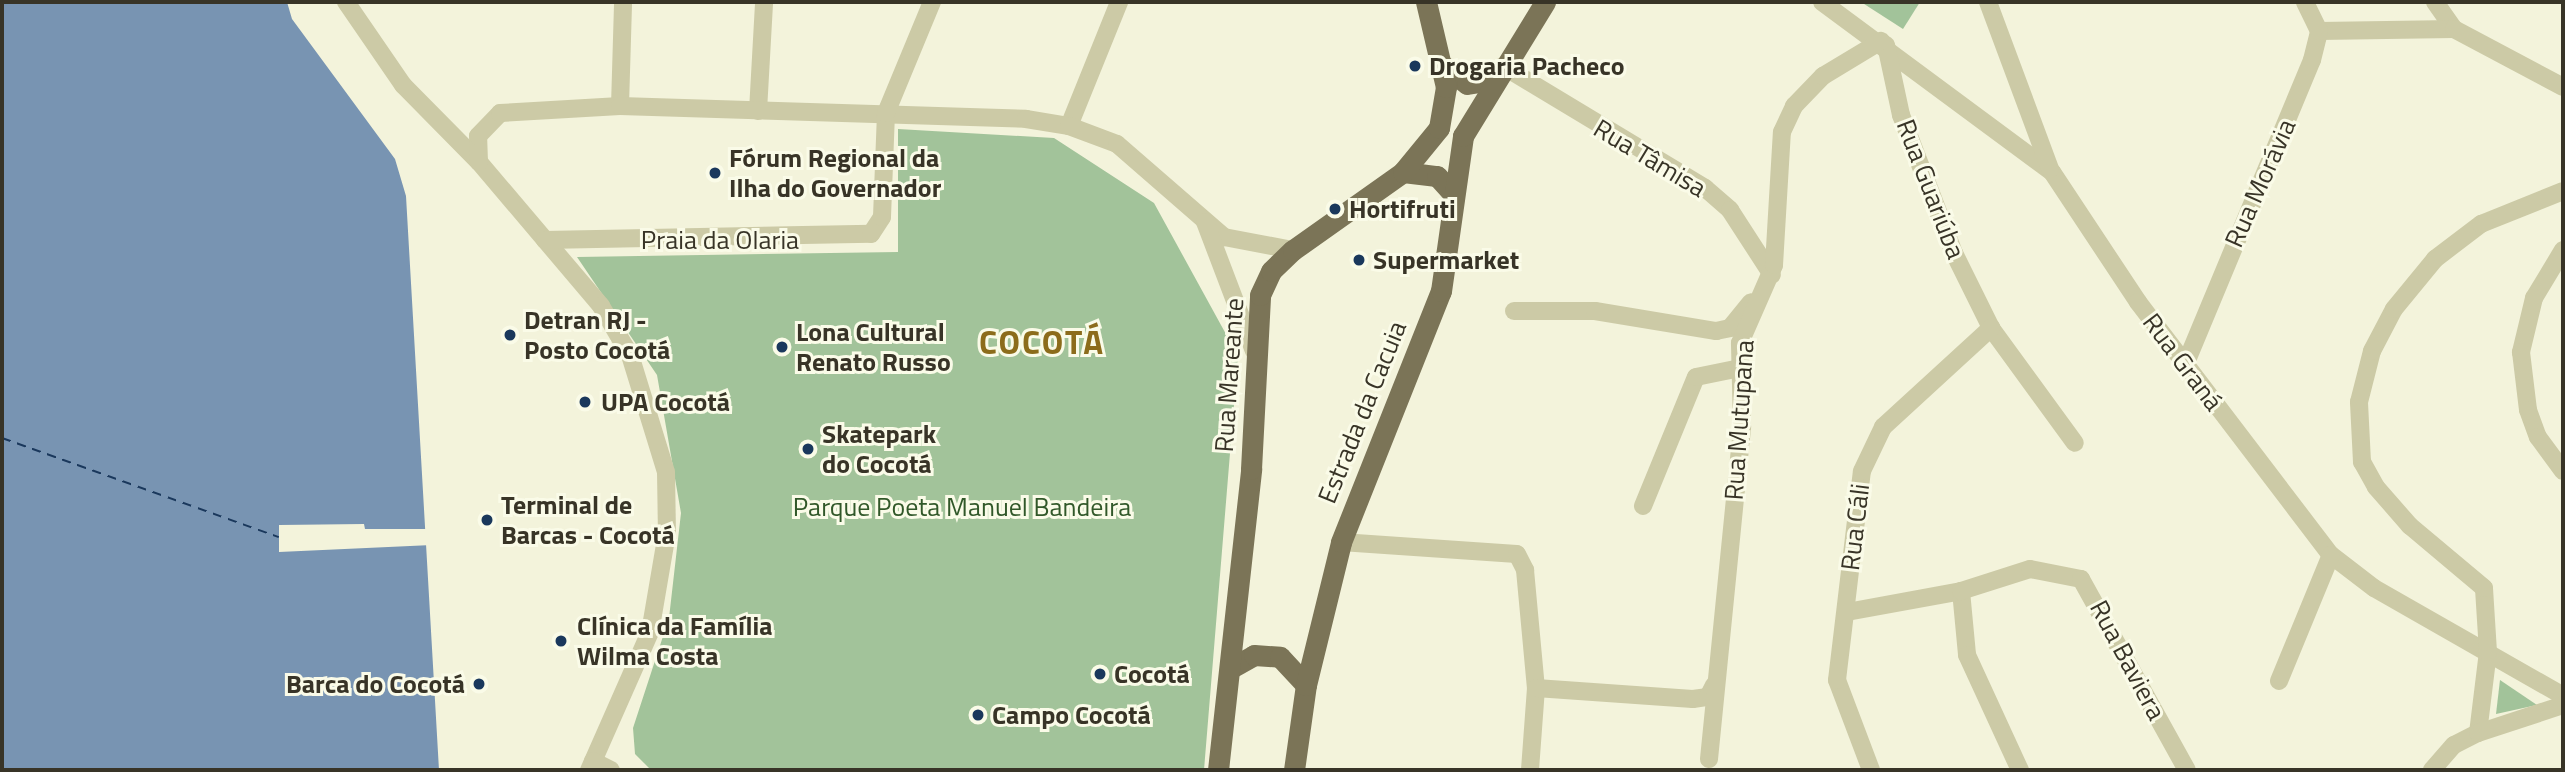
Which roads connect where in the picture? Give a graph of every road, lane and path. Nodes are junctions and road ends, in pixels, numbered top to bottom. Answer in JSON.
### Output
{"nodes":[{"id":1,"x":346,"y":2,"type":"edge"},
{"id":2,"x":622,"y":2,"type":"edge"},
{"id":3,"x":764,"y":2,"type":"edge"},
{"id":4,"x":932,"y":2,"type":"edge"},
{"id":5,"x":1119,"y":2,"type":"edge"},
{"id":6,"x":1426,"y":2,"type":"edge"},
{"id":7,"x":1545,"y":2,"type":"edge"},
{"id":8,"x":1822,"y":2,"type":"edge"},
{"id":9,"x":1988,"y":2,"type":"edge"},
{"id":10,"x":2305,"y":2,"type":"edge"},
{"id":11,"x":2435,"y":2,"type":"edge"},
{"id":12,"x":2454,"y":29,"type":"junction"},
{"id":13,"x":2319,"y":32,"type":"junction"},
{"id":14,"x":1884,"y":43,"type":"junction"},
{"id":15,"x":1442,"y":65,"type":"junction"},
{"id":16,"x":1498,"y":73,"type":"junction"},
{"id":17,"x":2563,"y":87,"type":"edge"},
{"id":18,"x":620,"y":106,"type":"junction"},
{"id":19,"x":758,"y":111,"type":"junction"},
{"id":20,"x":886,"y":113,"type":"junction"},
{"id":21,"x":1069,"y":125,"type":"junction"},
{"id":22,"x":479,"y":162,"type":"junction"},
{"id":23,"x":1403,"y":172,"type":"junction"},
{"id":24,"x":2052,"y":172,"type":"junction"},
{"id":25,"x":2563,"y":191,"type":"edge"},
{"id":26,"x":1453,"y":194,"type":"junction"},
{"id":27,"x":1205,"y":222,"type":"junction"},
{"id":28,"x":545,"y":240,"type":"junction"},
{"id":29,"x":1293,"y":250,"type":"junction"},
{"id":30,"x":2563,"y":250,"type":"edge"},
{"id":31,"x":1772,"y":275,"type":"junction"},
{"id":32,"x":1766,"y":293,"type":"junction"},
{"id":33,"x":1514,"y":312,"type":"dead end"},
{"id":34,"x":1991,"y":328,"type":"junction"},
{"id":35,"x":1254,"y":351,"type":"junction"},
{"id":36,"x":2185,"y":365,"type":"junction"},
{"id":37,"x":1740,"y":368,"type":"junction"},
{"id":38,"x":2075,"y":443,"type":"dead end"},
{"id":39,"x":2563,"y":471,"type":"edge"},
{"id":40,"x":1643,"y":506,"type":"dead end"},
{"id":41,"x":1341,"y":542,"type":"junction"},
{"id":42,"x":2331,"y":555,"type":"junction"},
{"id":43,"x":1961,"y":591,"type":"junction"},
{"id":44,"x":1847,"y":612,"type":"junction"},
{"id":45,"x":2488,"y":652,"type":"junction"},
{"id":46,"x":1231,"y":668,"type":"junction"},
{"id":47,"x":2279,"y":681,"type":"dead end"},
{"id":48,"x":1306,"y":685,"type":"junction"},
{"id":49,"x":1714,"y":685,"type":"junction"},
{"id":50,"x":1536,"y":688,"type":"junction"},
{"id":51,"x":2563,"y":696,"type":"edge"},
{"id":52,"x":2563,"y":705,"type":"edge"},
{"id":53,"x":2478,"y":733,"type":"junction"},
{"id":54,"x":1709,"y":759,"type":"dead end"},
{"id":55,"x":591,"y":766,"type":"edge"},
{"id":56,"x":611,"y":770,"type":"edge"},
{"id":57,"x":1218,"y":770,"type":"edge"},
{"id":58,"x":1293,"y":770,"type":"edge"},
{"id":59,"x":1530,"y":770,"type":"edge"},
{"id":60,"x":1871,"y":770,"type":"edge"},
{"id":61,"x":2020,"y":770,"type":"edge"},
{"id":62,"x":2187,"y":770,"type":"edge"},
{"id":63,"x":2432,"y":770,"type":"edge"}],
"edges":[{"from":1,"to":22,"type":"street"},
{"from":2,"to":18,"type":"street"},
{"from":3,"to":19,"type":"street"},
{"from":4,"to":20,"type":"street"},
{"from":5,"to":21,"type":"street"},
{"from":6,"to":15,"type":"main road","name":"Rua Mareante"},
{"from":7,"to":16,"type":"main road","name":"Estrada da Cacuia"},
{"from":8,"to":14,"type":"street","name":"Rua Graná"},
{"from":9,"to":24,"type":"street"},
{"from":10,"to":13,"type":"street"},
{"from":11,"to":12,"type":"street"},
{"from":12,"to":13,"type":"street"},
{"from":12,"to":17,"type":"street"},
{"from":13,"to":36,"type":"street","name":"Rua Morávia"},
{"from":14,"to":24,"type":"street","name":"Rua Graná"},
{"from":14,"to":31,"type":"street","name":"Rua Mutupana"},
{"from":14,"to":34,"type":"street","name":"Rua Guariúba"},
{"from":15,"to":16,"type":"main road"},
{"from":15,"to":23,"type":"main road","name":"Rua Mareante"},
{"from":16,"to":26,"type":"main road","name":"Estrada da Cacuia"},
{"from":16,"to":31,"type":"street","name":"Rua Tâmisa"},
{"from":18,"to":19,"type":"street"},
{"from":18,"to":22,"type":"street"},
{"from":19,"to":20,"type":"street"},
{"from":20,"to":21,"type":"street"},
{"from":20,"to":28,"type":"street","name":"Praia da Olaria"},
{"from":21,"to":27,"type":"street"},
{"from":22,"to":28,"type":"street"},
{"from":23,"to":26,"type":"main road"},
{"from":23,"to":29,"type":"main road","name":"Rua Mareante"},
{"from":24,"to":36,"type":"street","name":"Rua Graná"},
{"from":25,"to":45,"type":"street"},
{"from":26,"to":41,"type":"main road","name":"Estrada da Cacuia"},
{"from":27,"to":29,"type":"street"},
{"from":27,"to":35,"type":"street"},
{"from":28,"to":55,"type":"street"},
{"from":29,"to":35,"type":"main road","name":"Rua Mareante"},
{"from":30,"to":39,"type":"street"},
{"from":31,"to":32,"type":"street","name":"Rua Mutupana"},
{"from":32,"to":33,"type":"street"},
{"from":32,"to":37,"type":"street","name":"Rua Mutupana"},
{"from":34,"to":38,"type":"street","name":"Rua Guariúba"},
{"from":34,"to":44,"type":"street","name":"Rua Cáli"},
{"from":35,"to":46,"type":"main road","name":"Rua Mareante"},
{"from":36,"to":42,"type":"street","name":"Rua Graná"},
{"from":37,"to":40,"type":"street"},
{"from":37,"to":49,"type":"street","name":"Rua Mutupana"},
{"from":41,"to":48,"type":"main road","name":"Estrada da Cacuia"},
{"from":41,"to":50,"type":"street"},
{"from":42,"to":45,"type":"street","name":"Rua Graná"},
{"from":42,"to":47,"type":"street"},
{"from":43,"to":44,"type":"street","name":"Rua Baviera"},
{"from":43,"to":61,"type":"street"},
{"from":43,"to":62,"type":"street","name":"Rua Baviera"},
{"from":44,"to":60,"type":"street","name":"Rua Cáli"},
{"from":45,"to":51,"type":"street","name":"Rua Graná"},
{"from":45,"to":53,"type":"street"},
{"from":46,"to":48,"type":"main road"},
{"from":46,"to":57,"type":"main road","name":"Rua Mareante"},
{"from":48,"to":58,"type":"main road","name":"Estrada da Cacuia"},
{"from":49,"to":50,"type":"street"},
{"from":49,"to":54,"type":"street","name":"Rua Mutupana"},
{"from":50,"to":59,"type":"street"},
{"from":52,"to":53,"type":"street"},
{"from":53,"to":63,"type":"street"},
{"from":55,"to":56,"type":"street"}]}
